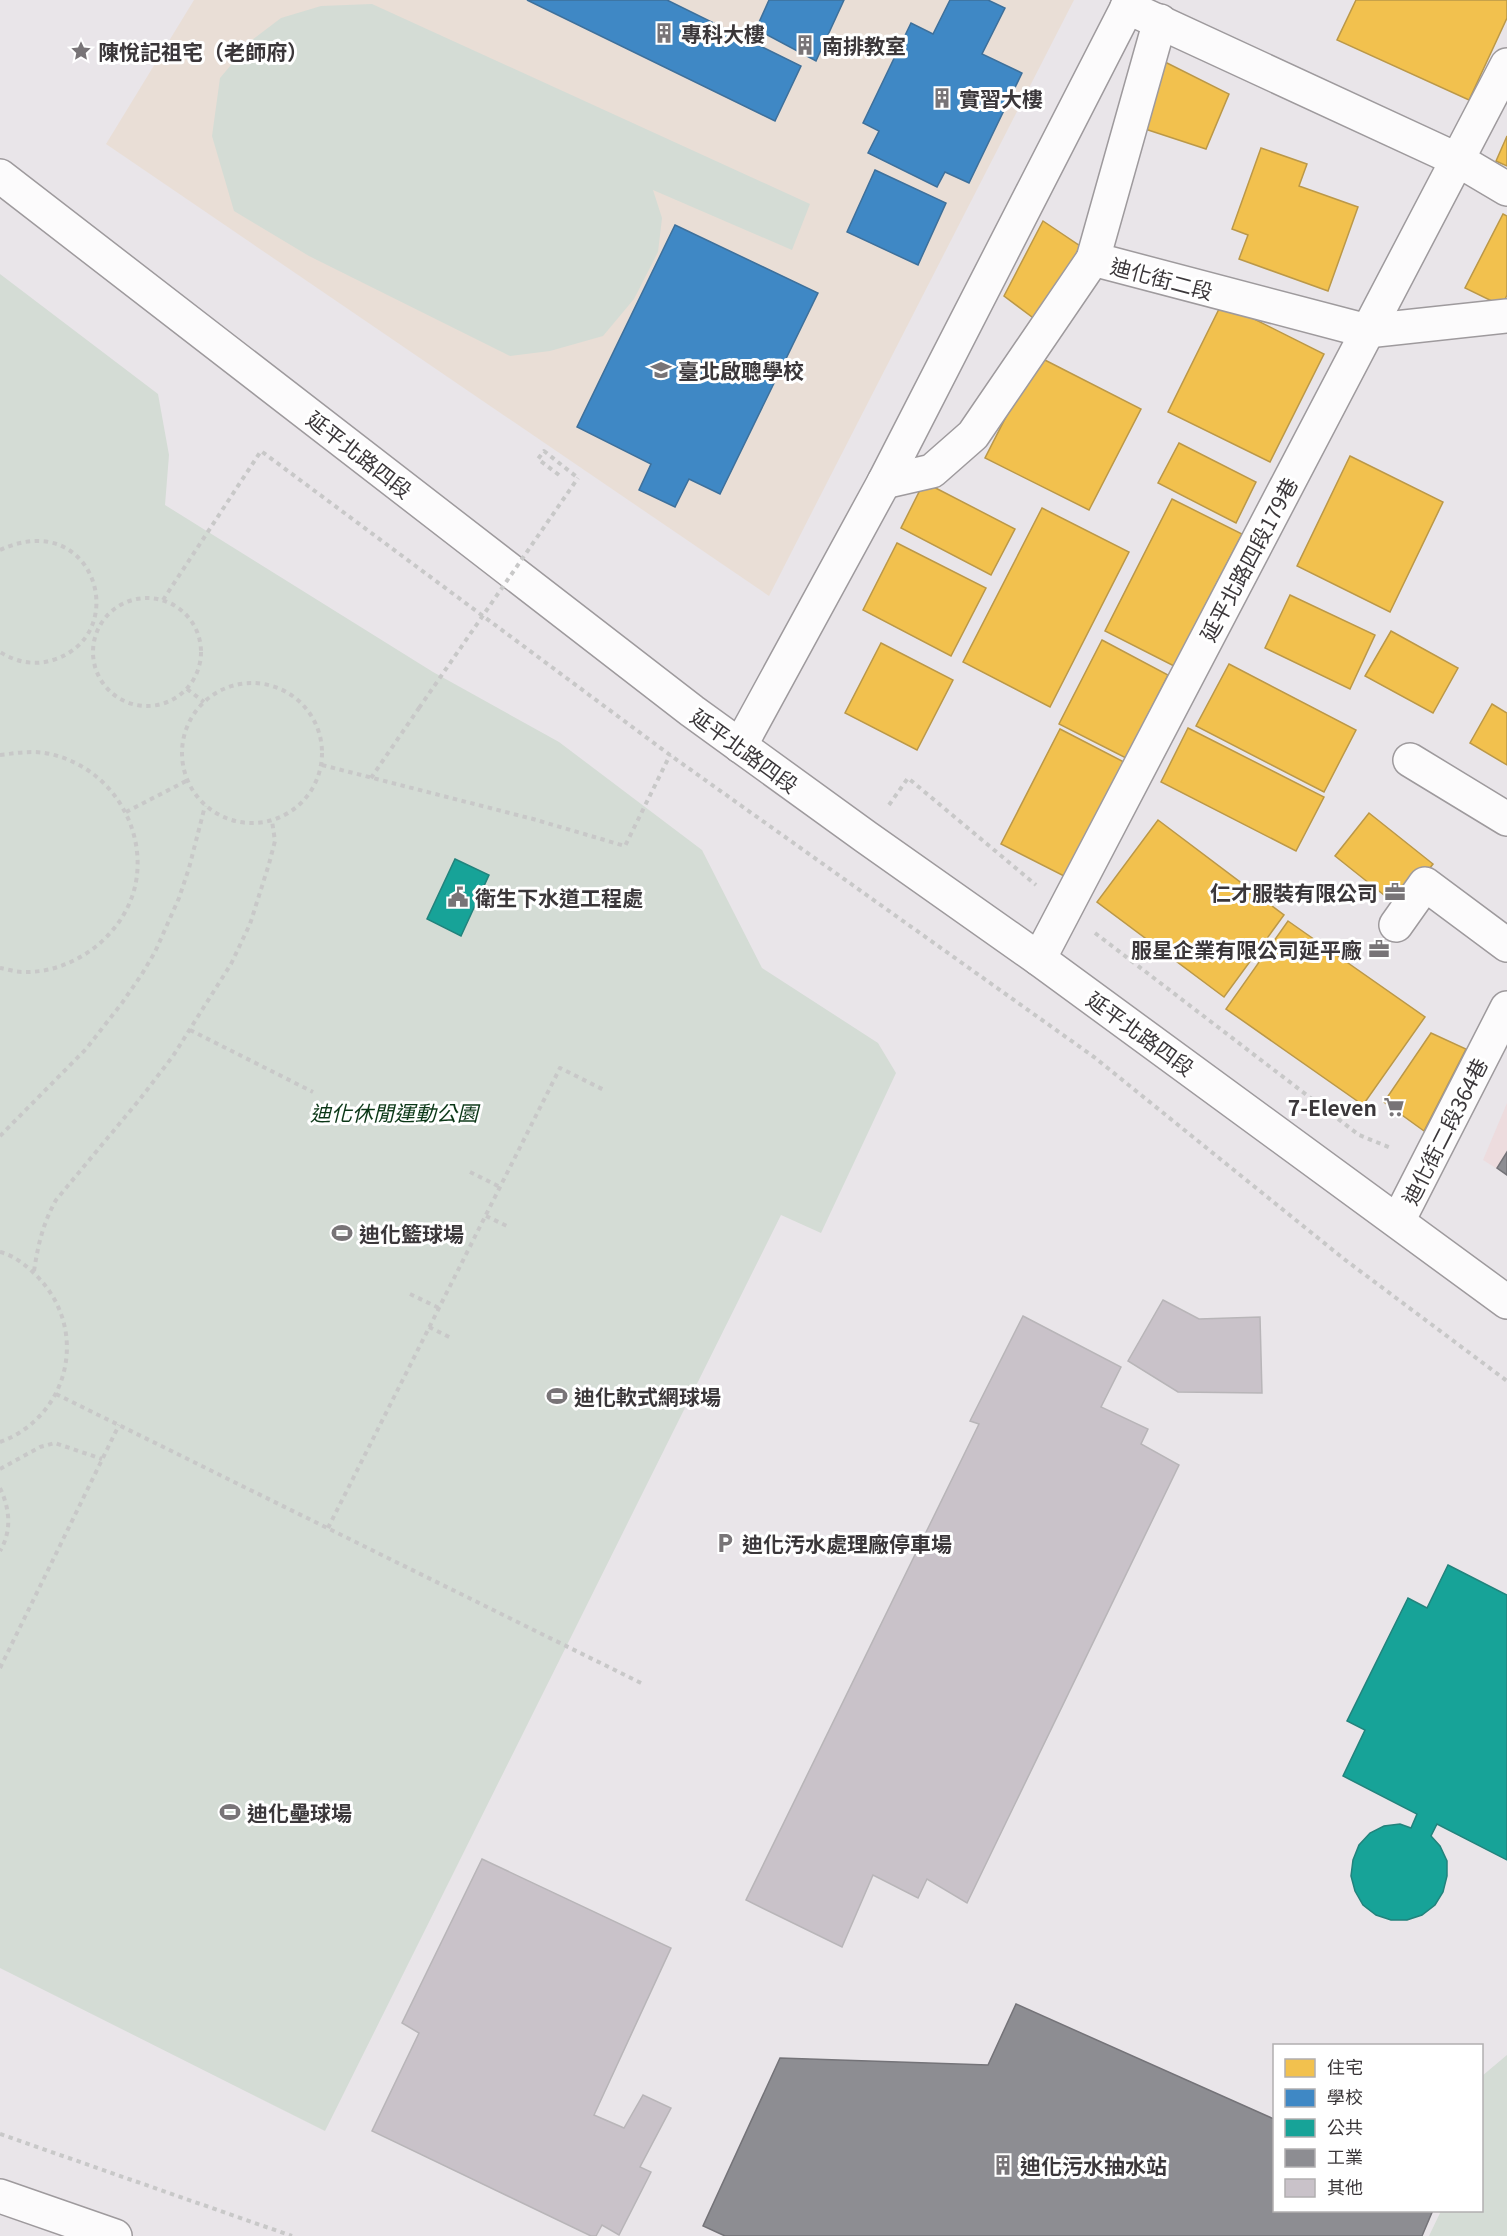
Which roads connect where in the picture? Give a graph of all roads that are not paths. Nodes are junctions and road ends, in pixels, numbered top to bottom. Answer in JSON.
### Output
{"nodes":[{"id":1,"x":1129,"y":4,"type":"edge"},
{"id":2,"x":1160,"y":21,"type":"junction"},
{"id":3,"x":1507,"y":65,"type":"edge"},
{"id":4,"x":1458,"y":160,"type":"junction"},
{"id":5,"x":0,"y":176,"type":"edge"},
{"id":6,"x":1507,"y":189,"type":"edge"},
{"id":7,"x":1093,"y":259,"type":"junction"},
{"id":8,"x":1507,"y":316,"type":"edge"},
{"id":9,"x":1367,"y":331,"type":"junction"},
{"id":10,"x":884,"y":482,"type":"junction"},
{"id":11,"x":740,"y":746,"type":"junction"},
{"id":12,"x":1410,"y":760,"type":"dead end"},
{"id":13,"x":1507,"y":819,"type":"edge"},
{"id":14,"x":1396,"y":925,"type":"dead end"},
{"id":15,"x":1507,"y":945,"type":"edge"},
{"id":16,"x":1040,"y":959,"type":"junction"},
{"id":17,"x":1507,"y":1008,"type":"edge"},
{"id":18,"x":1398,"y":1221,"type":"junction"},
{"id":19,"x":1507,"y":1302,"type":"edge"},
{"id":20,"x":0,"y":2196,"type":"edge"},
{"id":21,"x":115,"y":2236,"type":"edge"}],
"edges":[{"from":1,"to":2,"type":"street"},
{"from":1,"to":10,"type":"street"},
{"from":2,"to":4,"type":"street"},
{"from":2,"to":7,"type":"street"},
{"from":3,"to":4,"type":"street","name":"延平北路四段179巷"},
{"from":4,"to":6,"type":"street"},
{"from":4,"to":9,"type":"street","name":"延平北路四段179巷"},
{"from":5,"to":11,"type":"street","name":"延平北路四段"},
{"from":7,"to":9,"type":"street","name":"迪化街二段"},
{"from":7,"to":10,"type":"street","name":"迪化街二段"},
{"from":8,"to":9,"type":"street","name":"迪化街二段"},
{"from":9,"to":16,"type":"street","name":"延平北路四段179巷"},
{"from":10,"to":11,"type":"street"},
{"from":11,"to":16,"type":"street","name":"延平北路四段"},
{"from":12,"to":13,"type":"street"},
{"from":14,"to":15,"type":"street"},
{"from":16,"to":18,"type":"street","name":"延平北路四段"},
{"from":17,"to":18,"type":"street","name":"迪化街二段364巷"},
{"from":18,"to":19,"type":"street","name":"延平北路四段"},
{"from":20,"to":21,"type":"street"}]}
